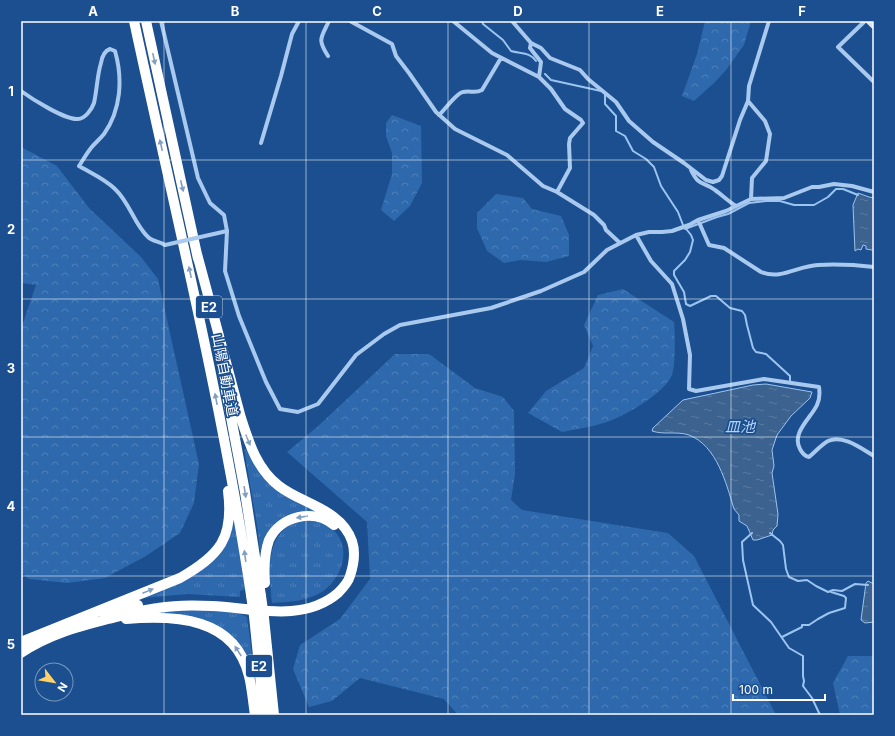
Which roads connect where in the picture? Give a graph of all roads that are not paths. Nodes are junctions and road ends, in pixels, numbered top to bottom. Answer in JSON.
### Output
{"nodes":[{"id":1,"x":134,"y":21,"type":"edge"},
{"id":2,"x":146,"y":21,"type":"edge"},
{"id":3,"x":161,"y":21,"type":"edge"},
{"id":4,"x":299,"y":21,"type":"edge"},
{"id":5,"x":328,"y":21,"type":"edge"},
{"id":6,"x":350,"y":21,"type":"edge"},
{"id":7,"x":452,"y":21,"type":"edge"},
{"id":8,"x":512,"y":21,"type":"edge"},
{"id":9,"x":769,"y":21,"type":"edge"},
{"id":10,"x":865,"y":21,"type":"edge"},
{"id":11,"x":870,"y":21,"type":"edge"},
{"id":12,"x":874,"y":25,"type":"edge"},
{"id":13,"x":531,"y":43,"type":"junction"},
{"id":14,"x":328,"y":56,"type":"dead end"},
{"id":15,"x":501,"y":58,"type":"junction"},
{"id":16,"x":539,"y":77,"type":"junction"},
{"id":17,"x":874,"y":82,"type":"edge"},
{"id":18,"x":21,"y":91,"type":"edge"},
{"id":19,"x":748,"y":101,"type":"junction"},
{"id":20,"x":440,"y":115,"type":"junction"},
{"id":21,"x":261,"y":143,"type":"dead end"},
{"id":22,"x":691,"y":169,"type":"junction"},
{"id":23,"x":557,"y":192,"type":"junction"},
{"id":24,"x":874,"y":192,"type":"edge"},
{"id":25,"x":751,"y":199,"type":"junction"},
{"id":26,"x":736,"y":206,"type":"junction"},
{"id":27,"x":699,"y":222,"type":"junction"},
{"id":28,"x":227,"y":231,"type":"junction"},
{"id":29,"x":636,"y":235,"type":"junction"},
{"id":30,"x":620,"y":243,"type":"junction"},
{"id":31,"x":197,"y":254,"type":"junction"},
{"id":32,"x":874,"y":267,"type":"edge"},
{"id":33,"x":874,"y":456,"type":"edge"},
{"id":34,"x":229,"y":465,"type":"junction"},
{"id":35,"x":259,"y":596,"type":"junction"},
{"id":36,"x":98,"y":616,"type":"junction"},
{"id":37,"x":259,"y":617,"type":"junction"},
{"id":38,"x":27,"y":642,"type":"edge"},
{"id":39,"x":21,"y":654,"type":"edge"},
{"id":40,"x":21,"y":657,"type":"edge"},
{"id":41,"x":255,"y":715,"type":"edge"},
{"id":42,"x":264,"y":715,"type":"edge"},
{"id":43,"x":274,"y":715,"type":"edge"}],
"edges":[{"from":34,"to":1,"type":"highway","name":"山陽自動車道","number":"E2","one_way":true},
{"from":2,"to":31,"type":"highway","name":"山陽自動車道","number":"E2","one_way":true},
{"from":3,"to":28,"type":"street"},
{"from":4,"to":21,"type":"street"},
{"from":5,"to":14,"type":"street"},
{"from":6,"to":20,"type":"street"},
{"from":7,"to":15,"type":"street"},
{"from":8,"to":13,"type":"street"},
{"from":9,"to":19,"type":"street"},
{"from":10,"to":17,"type":"street"},
{"from":11,"to":12,"type":"main road"},
{"from":13,"to":16,"type":"street"},
{"from":13,"to":22,"type":"street"},
{"from":15,"to":16,"type":"street"},
{"from":15,"to":20,"type":"street"},
{"from":16,"to":23,"type":"street"},
{"from":18,"to":28,"type":"street","bridge":true},
{"from":19,"to":22,"type":"street"},
{"from":19,"to":25,"type":"street"},
{"from":20,"to":23,"type":"street"},
{"from":22,"to":26,"type":"street"},
{"from":23,"to":30,"type":"street"},
{"from":24,"to":25,"type":"street"},
{"from":25,"to":26,"type":"street"},
{"from":26,"to":27,"type":"street"},
{"from":27,"to":29,"type":"street"},
{"from":27,"to":32,"type":"street"},
{"from":28,"to":30,"type":"street"},
{"from":29,"to":30,"type":"street"},
{"from":29,"to":33,"type":"street"},
{"from":31,"to":35,"type":"highway","name":"山陽自動車道","number":"E2","one_way":true},
{"from":31,"to":36,"type":"highway","one_way":true},
{"from":35,"to":34,"type":"highway","name":"山陽自動車道","number":"E2","one_way":true},
{"from":36,"to":34,"type":"highway","one_way":true},
{"from":36,"to":35,"type":"highway","one_way":true},
{"from":35,"to":37,"type":"highway","name":"山陽自動車道","number":"E2","bridge":true},
{"from":35,"to":37,"type":"highway","bridge":true},
{"from":36,"to":38,"type":"highway"},
{"from":41,"to":36,"type":"highway","one_way":true},
{"from":37,"to":42,"type":"highway","name":"山陽自動車道","number":"E2"},
{"from":37,"to":43,"type":"highway","name":"山陽自動車道","number":"E2"},
{"from":38,"to":39,"type":"highway"},
{"from":38,"to":40,"type":"highway"}]}
